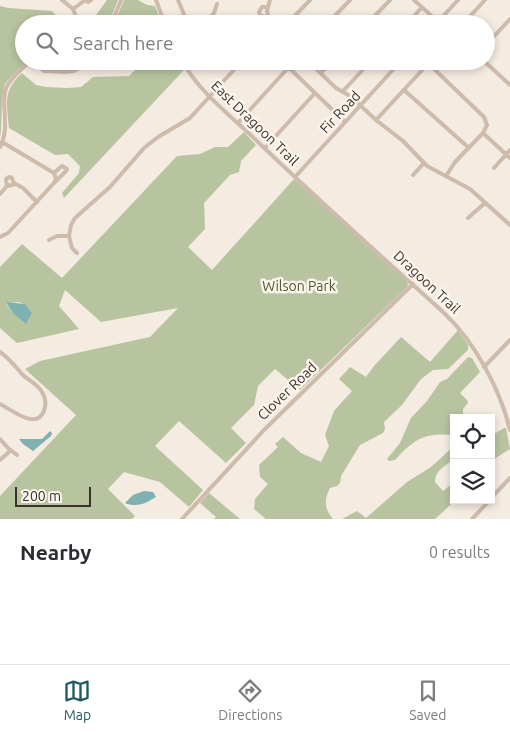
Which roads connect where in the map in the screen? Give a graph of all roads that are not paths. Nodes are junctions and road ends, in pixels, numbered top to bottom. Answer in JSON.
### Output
{"nodes":[{"id":1,"x":62,"y":0,"type":"edge"},
{"id":2,"x":84,"y":0,"type":"edge"},
{"id":3,"x":91,"y":0,"type":"edge"},
{"id":4,"x":120,"y":0,"type":"edge"},
{"id":5,"x":156,"y":0,"type":"edge"},
{"id":6,"x":178,"y":0,"type":"edge"},
{"id":7,"x":270,"y":0,"type":"edge"},
{"id":8,"x":310,"y":0,"type":"edge"},
{"id":9,"x":350,"y":0,"type":"edge"},
{"id":10,"x":390,"y":0,"type":"edge"},
{"id":11,"x":414,"y":0,"type":"edge"},
{"id":12,"x":458,"y":0,"type":"edge"},
{"id":13,"x":485,"y":0,"type":"edge"},
{"id":14,"x":217,"y":4,"type":"dead end"},
{"id":15,"x":267,"y":7,"type":"junction"},
{"id":16,"x":422,"y":7,"type":"junction"},
{"id":17,"x":73,"y":9,"type":"junction"},
{"id":18,"x":75,"y":15,"type":"edge"},
{"id":19,"x":114,"y":15,"type":"edge"},
{"id":20,"x":162,"y":15,"type":"edge"},
{"id":21,"x":184,"y":15,"type":"edge"},
{"id":22,"x":212,"y":15,"type":"edge"},
{"id":23,"x":260,"y":15,"type":"edge"},
{"id":24,"x":267,"y":15,"type":"edge"},
{"id":25,"x":296,"y":15,"type":"edge"},
{"id":26,"x":336,"y":15,"type":"edge"},
{"id":27,"x":376,"y":15,"type":"edge"},
{"id":28,"x":415,"y":15,"type":"edge"},
{"id":29,"x":430,"y":15,"type":"edge"},
{"id":30,"x":446,"y":15,"type":"edge"},
{"id":31,"x":471,"y":15,"type":"edge"},
{"id":32,"x":510,"y":19,"type":"edge"},
{"id":33,"x":495,"y":35,"type":"edge"},
{"id":34,"x":22,"y":70,"type":"edge"},
{"id":35,"x":43,"y":70,"type":"edge"},
{"id":36,"x":76,"y":70,"type":"edge"},
{"id":37,"x":188,"y":70,"type":"edge"},
{"id":38,"x":234,"y":70,"type":"edge"},
{"id":39,"x":286,"y":70,"type":"edge"},
{"id":40,"x":290,"y":70,"type":"edge"},
{"id":41,"x":317,"y":70,"type":"edge"},
{"id":42,"x":323,"y":70,"type":"edge"},
{"id":43,"x":363,"y":70,"type":"edge"},
{"id":44,"x":393,"y":70,"type":"edge"},
{"id":45,"x":423,"y":70,"type":"edge"},
{"id":46,"x":434,"y":70,"type":"edge"},
{"id":47,"x":494,"y":70,"type":"edge"},
{"id":48,"x":320,"y":73,"type":"junction"},
{"id":49,"x":510,"y":85,"type":"edge"},
{"id":50,"x":404,"y":90,"type":"junction"},
{"id":51,"x":343,"y":92,"type":"junction"},
{"id":52,"x":315,"y":93,"type":"junction"},
{"id":53,"x":210,"y":96,"type":"junction"},
{"id":54,"x":360,"y":106,"type":"junction"},
{"id":55,"x":376,"y":120,"type":"junction"},
{"id":56,"x":345,"y":122,"type":"junction"},
{"id":57,"x":238,"y":123,"type":"junction"},
{"id":58,"x":483,"y":134,"type":"junction"},
{"id":59,"x":2,"y":142,"type":"junction"},
{"id":60,"x":0,"y":147,"type":"edge"},
{"id":61,"x":264,"y":148,"type":"junction"},
{"id":62,"x":469,"y":148,"type":"junction"},
{"id":63,"x":510,"y":150,"type":"edge"},
{"id":64,"x":506,"y":154,"type":"junction"},
{"id":65,"x":510,"y":158,"type":"edge"},
{"id":66,"x":424,"y":163,"type":"junction"},
{"id":67,"x":494,"y":168,"type":"dead end"},
{"id":68,"x":54,"y":174,"type":"junction"},
{"id":69,"x":413,"y":175,"type":"dead end"},
{"id":70,"x":446,"y":176,"type":"junction"},
{"id":71,"x":295,"y":177,"type":"junction"},
{"id":72,"x":55,"y":182,"type":"junction"},
{"id":73,"x":14,"y":184,"type":"junction"},
{"id":74,"x":8,"y":186,"type":"junction"},
{"id":75,"x":0,"y":194,"type":"edge"},
{"id":76,"x":37,"y":202,"type":"junction"},
{"id":77,"x":485,"y":202,"type":"junction"},
{"id":78,"x":468,"y":218,"type":"dead end"},
{"id":79,"x":510,"y":225,"type":"edge"},
{"id":80,"x":68,"y":236,"type":"junction"},
{"id":81,"x":0,"y":238,"type":"edge"},
{"id":82,"x":49,"y":240,"type":"dead end"},
{"id":83,"x":77,"y":253,"type":"dead end"},
{"id":84,"x":413,"y":284,"type":"junction"},
{"id":85,"x":510,"y":340,"type":"edge"},
{"id":86,"x":0,"y":352,"type":"edge"},
{"id":87,"x":484,"y":367,"type":"junction"},
{"id":88,"x":0,"y":404,"type":"edge"},
{"id":89,"x":510,"y":430,"type":"edge"},
{"id":90,"x":0,"y":439,"type":"edge"},
{"id":91,"x":10,"y":451,"type":"junction"},
{"id":92,"x":0,"y":453,"type":"edge"},
{"id":93,"x":16,"y":455,"type":"dead end"},
{"id":94,"x":2,"y":459,"type":"edge"},
{"id":95,"x":510,"y":478,"type":"edge"},
{"id":96,"x":495,"y":494,"type":"edge"},
{"id":97,"x":486,"y":504,"type":"edge"},
{"id":98,"x":182,"y":519,"type":"edge"},
{"id":99,"x":472,"y":519,"type":"edge"}],
"edges":[{"from":1,"to":17,"type":"street"},
{"from":2,"to":3,"type":"street"},
{"from":2,"to":17,"type":"street"},
{"from":4,"to":19,"type":"street"},
{"from":5,"to":20,"type":"street"},
{"from":6,"to":21,"type":"street"},
{"from":7,"to":15,"type":"street"},
{"from":8,"to":25,"type":"street"},
{"from":9,"to":26,"type":"street"},
{"from":10,"to":27,"type":"street"},
{"from":11,"to":16,"type":"street"},
{"from":12,"to":30,"type":"street"},
{"from":13,"to":31,"type":"street"},
{"from":14,"to":22,"type":"street"},
{"from":15,"to":23,"type":"street"},
{"from":15,"to":24,"type":"street"},
{"from":16,"to":28,"type":"street"},
{"from":16,"to":29,"type":"street"},
{"from":17,"to":18,"type":"street"},
{"from":32,"to":33,"type":"street"},
{"from":34,"to":59,"type":"street"},
{"from":35,"to":36,"type":"street"},
{"from":37,"to":53,"type":"street","name":"East Dragoon Trail"},
{"from":38,"to":53,"type":"street"},
{"from":39,"to":57,"type":"street"},
{"from":40,"to":52,"type":"street"},
{"from":41,"to":48,"type":"street"},
{"from":42,"to":48,"type":"street"},
{"from":43,"to":51,"type":"street"},
{"from":44,"to":54,"type":"street","name":"Fir Road"},
{"from":45,"to":50,"type":"street"},
{"from":46,"to":58,"type":"street"},
{"from":47,"to":49,"type":"street"},
{"from":48,"to":51,"type":"street"},
{"from":50,"to":55,"type":"street"},
{"from":50,"to":62,"type":"street"},
{"from":51,"to":54,"type":"street"},
{"from":52,"to":56,"type":"street"},
{"from":52,"to":61,"type":"street"},
{"from":53,"to":57,"type":"street","name":"East Dragoon Trail"},
{"from":53,"to":80,"type":"street"},
{"from":54,"to":55,"type":"street"},
{"from":54,"to":56,"type":"street","name":"Fir Road"},
{"from":55,"to":66,"type":"street"},
{"from":56,"to":71,"type":"street","name":"Fir Road"},
{"from":57,"to":61,"type":"street","name":"East Dragoon Trail"},
{"from":58,"to":62,"type":"street"},
{"from":58,"to":64,"type":"street"},
{"from":59,"to":60,"type":"street"},
{"from":59,"to":68,"type":"street"},
{"from":61,"to":71,"type":"street","name":"East Dragoon Trail"},
{"from":62,"to":70,"type":"street"},
{"from":63,"to":64,"type":"street"},
{"from":64,"to":65,"type":"street"},
{"from":64,"to":67,"type":"street"},
{"from":66,"to":69,"type":"street"},
{"from":66,"to":70,"type":"street"},
{"from":68,"to":72,"type":"street"},
{"from":68,"to":72,"type":"street"},
{"from":70,"to":77,"type":"street"},
{"from":71,"to":84,"type":"street","name":"Dragoon Trail"},
{"from":72,"to":76,"type":"street"},
{"from":73,"to":74,"type":"street"},
{"from":73,"to":74,"type":"street"},
{"from":73,"to":76,"type":"street"},
{"from":74,"to":75,"type":"street"},
{"from":76,"to":81,"type":"street"},
{"from":77,"to":78,"type":"street"},
{"from":77,"to":79,"type":"street"},
{"from":80,"to":82,"type":"street"},
{"from":80,"to":83,"type":"street"},
{"from":84,"to":87,"type":"street","name":"Dragoon Trail"},
{"from":84,"to":98,"type":"street","name":"Clover Road"},
{"from":85,"to":87,"type":"street"},
{"from":86,"to":88,"type":"street"},
{"from":87,"to":89,"type":"street","name":"Dragoon Trail"},
{"from":90,"to":91,"type":"street"},
{"from":91,"to":93,"type":"street"},
{"from":91,"to":94,"type":"street"},
{"from":92,"to":94,"type":"street"},
{"from":95,"to":96,"type":"street"},
{"from":97,"to":99,"type":"street"}]}
